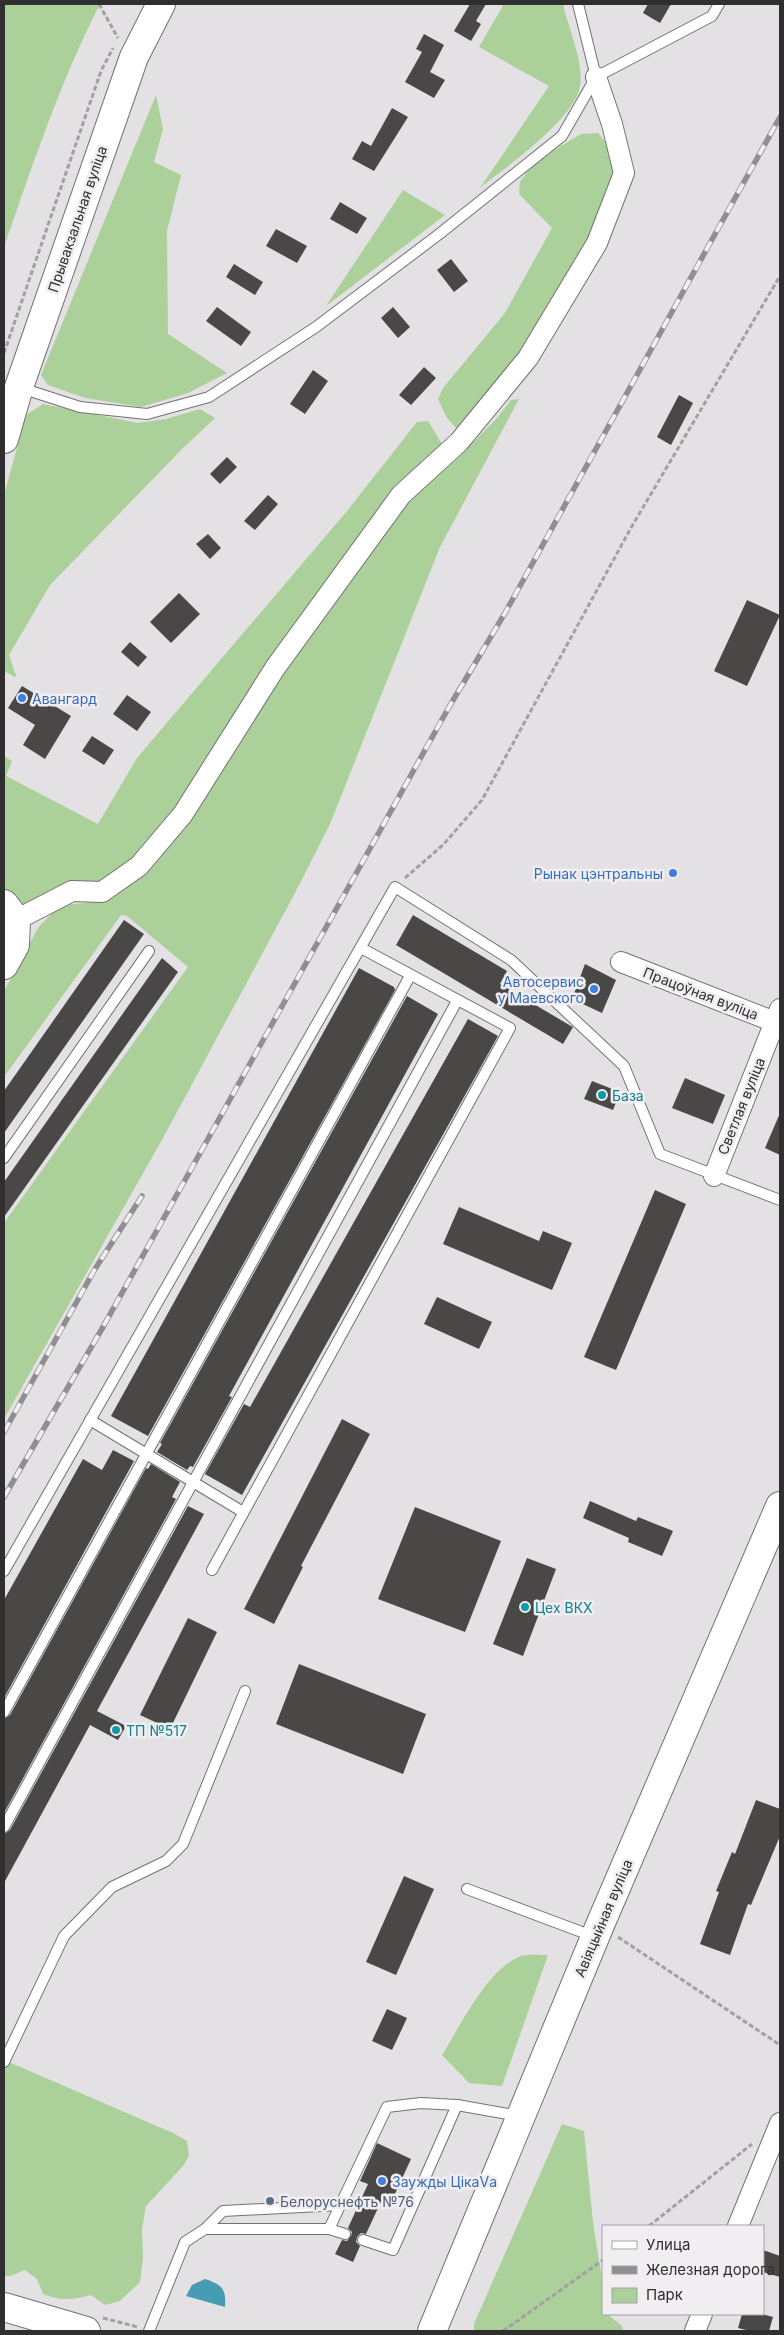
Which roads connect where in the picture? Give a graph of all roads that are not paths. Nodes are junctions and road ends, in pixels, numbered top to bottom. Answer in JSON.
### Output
{"nodes":[{"id":1,"x":161,"y":4,"type":"edge"},
{"id":2,"x":578,"y":4,"type":"edge"},
{"id":3,"x":719,"y":4,"type":"edge"},
{"id":4,"x":596,"y":77,"type":"junction"},
{"id":5,"x":19,"y":387,"type":"junction"},
{"id":6,"x":4,"y":439,"type":"edge"},
{"id":7,"x":10,"y":912,"type":"edge"},
{"id":8,"x":361,"y":948,"type":"junction"},
{"id":9,"x":149,"y":951,"type":"dead end"},
{"id":10,"x":621,"y":962,"type":"dead end"},
{"id":11,"x":4,"y":965,"type":"edge"},
{"id":12,"x":410,"y":976,"type":"junction"},
{"id":13,"x":458,"y":1001,"type":"junction"},
{"id":14,"x":778,"y":1018,"type":"edge"},
{"id":15,"x":4,"y":1158,"type":"edge"},
{"id":16,"x":714,"y":1176,"type":"junction"},
{"id":17,"x":780,"y":1200,"type":"edge"},
{"id":18,"x":90,"y":1420,"type":"junction"},
{"id":19,"x":146,"y":1454,"type":"junction"},
{"id":20,"x":193,"y":1482,"type":"junction"},
{"id":21,"x":780,"y":1506,"type":"edge"},
{"id":22,"x":243,"y":1512,"type":"junction"},
{"id":23,"x":212,"y":1570,"type":"dead end"},
{"id":24,"x":4,"y":1571,"type":"edge"},
{"id":25,"x":245,"y":1691,"type":"dead end"},
{"id":26,"x":4,"y":1712,"type":"edge"},
{"id":27,"x":4,"y":1827,"type":"edge"},
{"id":28,"x":467,"y":1889,"type":"dead end"},
{"id":29,"x":597,"y":1931,"type":"junction"},
{"id":30,"x":4,"y":2062,"type":"edge"},
{"id":31,"x":457,"y":2105,"type":"junction"},
{"id":32,"x":519,"y":2116,"type":"junction"},
{"id":33,"x":780,"y":2124,"type":"edge"},
{"id":34,"x":340,"y":2205,"type":"junction"},
{"id":35,"x":738,"y":2225,"type":"edge"},
{"id":36,"x":205,"y":2228,"type":"junction"},
{"id":37,"x":329,"y":2229,"type":"junction"},
{"id":38,"x":345,"y":2234,"type":"dead end"},
{"id":39,"x":363,"y":2240,"type":"dead end"},
{"id":40,"x":4,"y":2307,"type":"edge"},
{"id":41,"x":702,"y":2315,"type":"edge"},
{"id":42,"x":86,"y":2331,"type":"edge"},
{"id":43,"x":149,"y":2331,"type":"edge"},
{"id":44,"x":432,"y":2331,"type":"edge"},
{"id":45,"x":694,"y":2331,"type":"edge"}],
"edges":[{"from":1,"to":5,"type":"street","name":"Прывакзальная вуліца"},
{"from":2,"to":4,"type":"lane"},
{"from":3,"to":4,"type":"lane"},
{"from":4,"to":5,"type":"lane"},
{"from":4,"to":7,"type":"street"},
{"from":5,"to":6,"type":"street","name":"Прывакзальная вуліца"},
{"from":7,"to":11,"type":"street"},
{"from":8,"to":12,"type":"lane"},
{"from":8,"to":16,"type":"lane"},
{"from":8,"to":18,"type":"lane"},
{"from":9,"to":15,"type":"lane"},
{"from":10,"to":14,"type":"street","name":"Працоўная вуліца"},
{"from":12,"to":13,"type":"lane"},
{"from":12,"to":19,"type":"lane"},
{"from":13,"to":20,"type":"lane"},
{"from":13,"to":22,"type":"lane"},
{"from":14,"to":16,"type":"street","name":"Светлая вуліца"},
{"from":16,"to":17,"type":"lane"},
{"from":18,"to":19,"type":"lane"},
{"from":18,"to":24,"type":"lane"},
{"from":19,"to":20,"type":"lane"},
{"from":19,"to":26,"type":"lane"},
{"from":20,"to":22,"type":"lane"},
{"from":20,"to":27,"type":"lane"},
{"from":21,"to":29,"type":"street","name":"Авіяцыйная вуліца"},
{"from":22,"to":23,"type":"lane"},
{"from":25,"to":30,"type":"lane"},
{"from":28,"to":29,"type":"lane"},
{"from":29,"to":32,"type":"street","name":"Авіяцыйная вуліца"},
{"from":31,"to":32,"type":"lane"},
{"from":31,"to":34,"type":"lane"},
{"from":31,"to":39,"type":"lane"},
{"from":32,"to":44,"type":"street","name":"Авіяцыйная вуліца"},
{"from":33,"to":35,"type":"street"},
{"from":34,"to":36,"type":"lane"},
{"from":34,"to":37,"type":"lane"},
{"from":36,"to":37,"type":"lane"},
{"from":36,"to":43,"type":"lane"},
{"from":37,"to":38,"type":"lane"},
{"from":40,"to":42,"type":"street"},
{"from":41,"to":45,"type":"street"}]}
